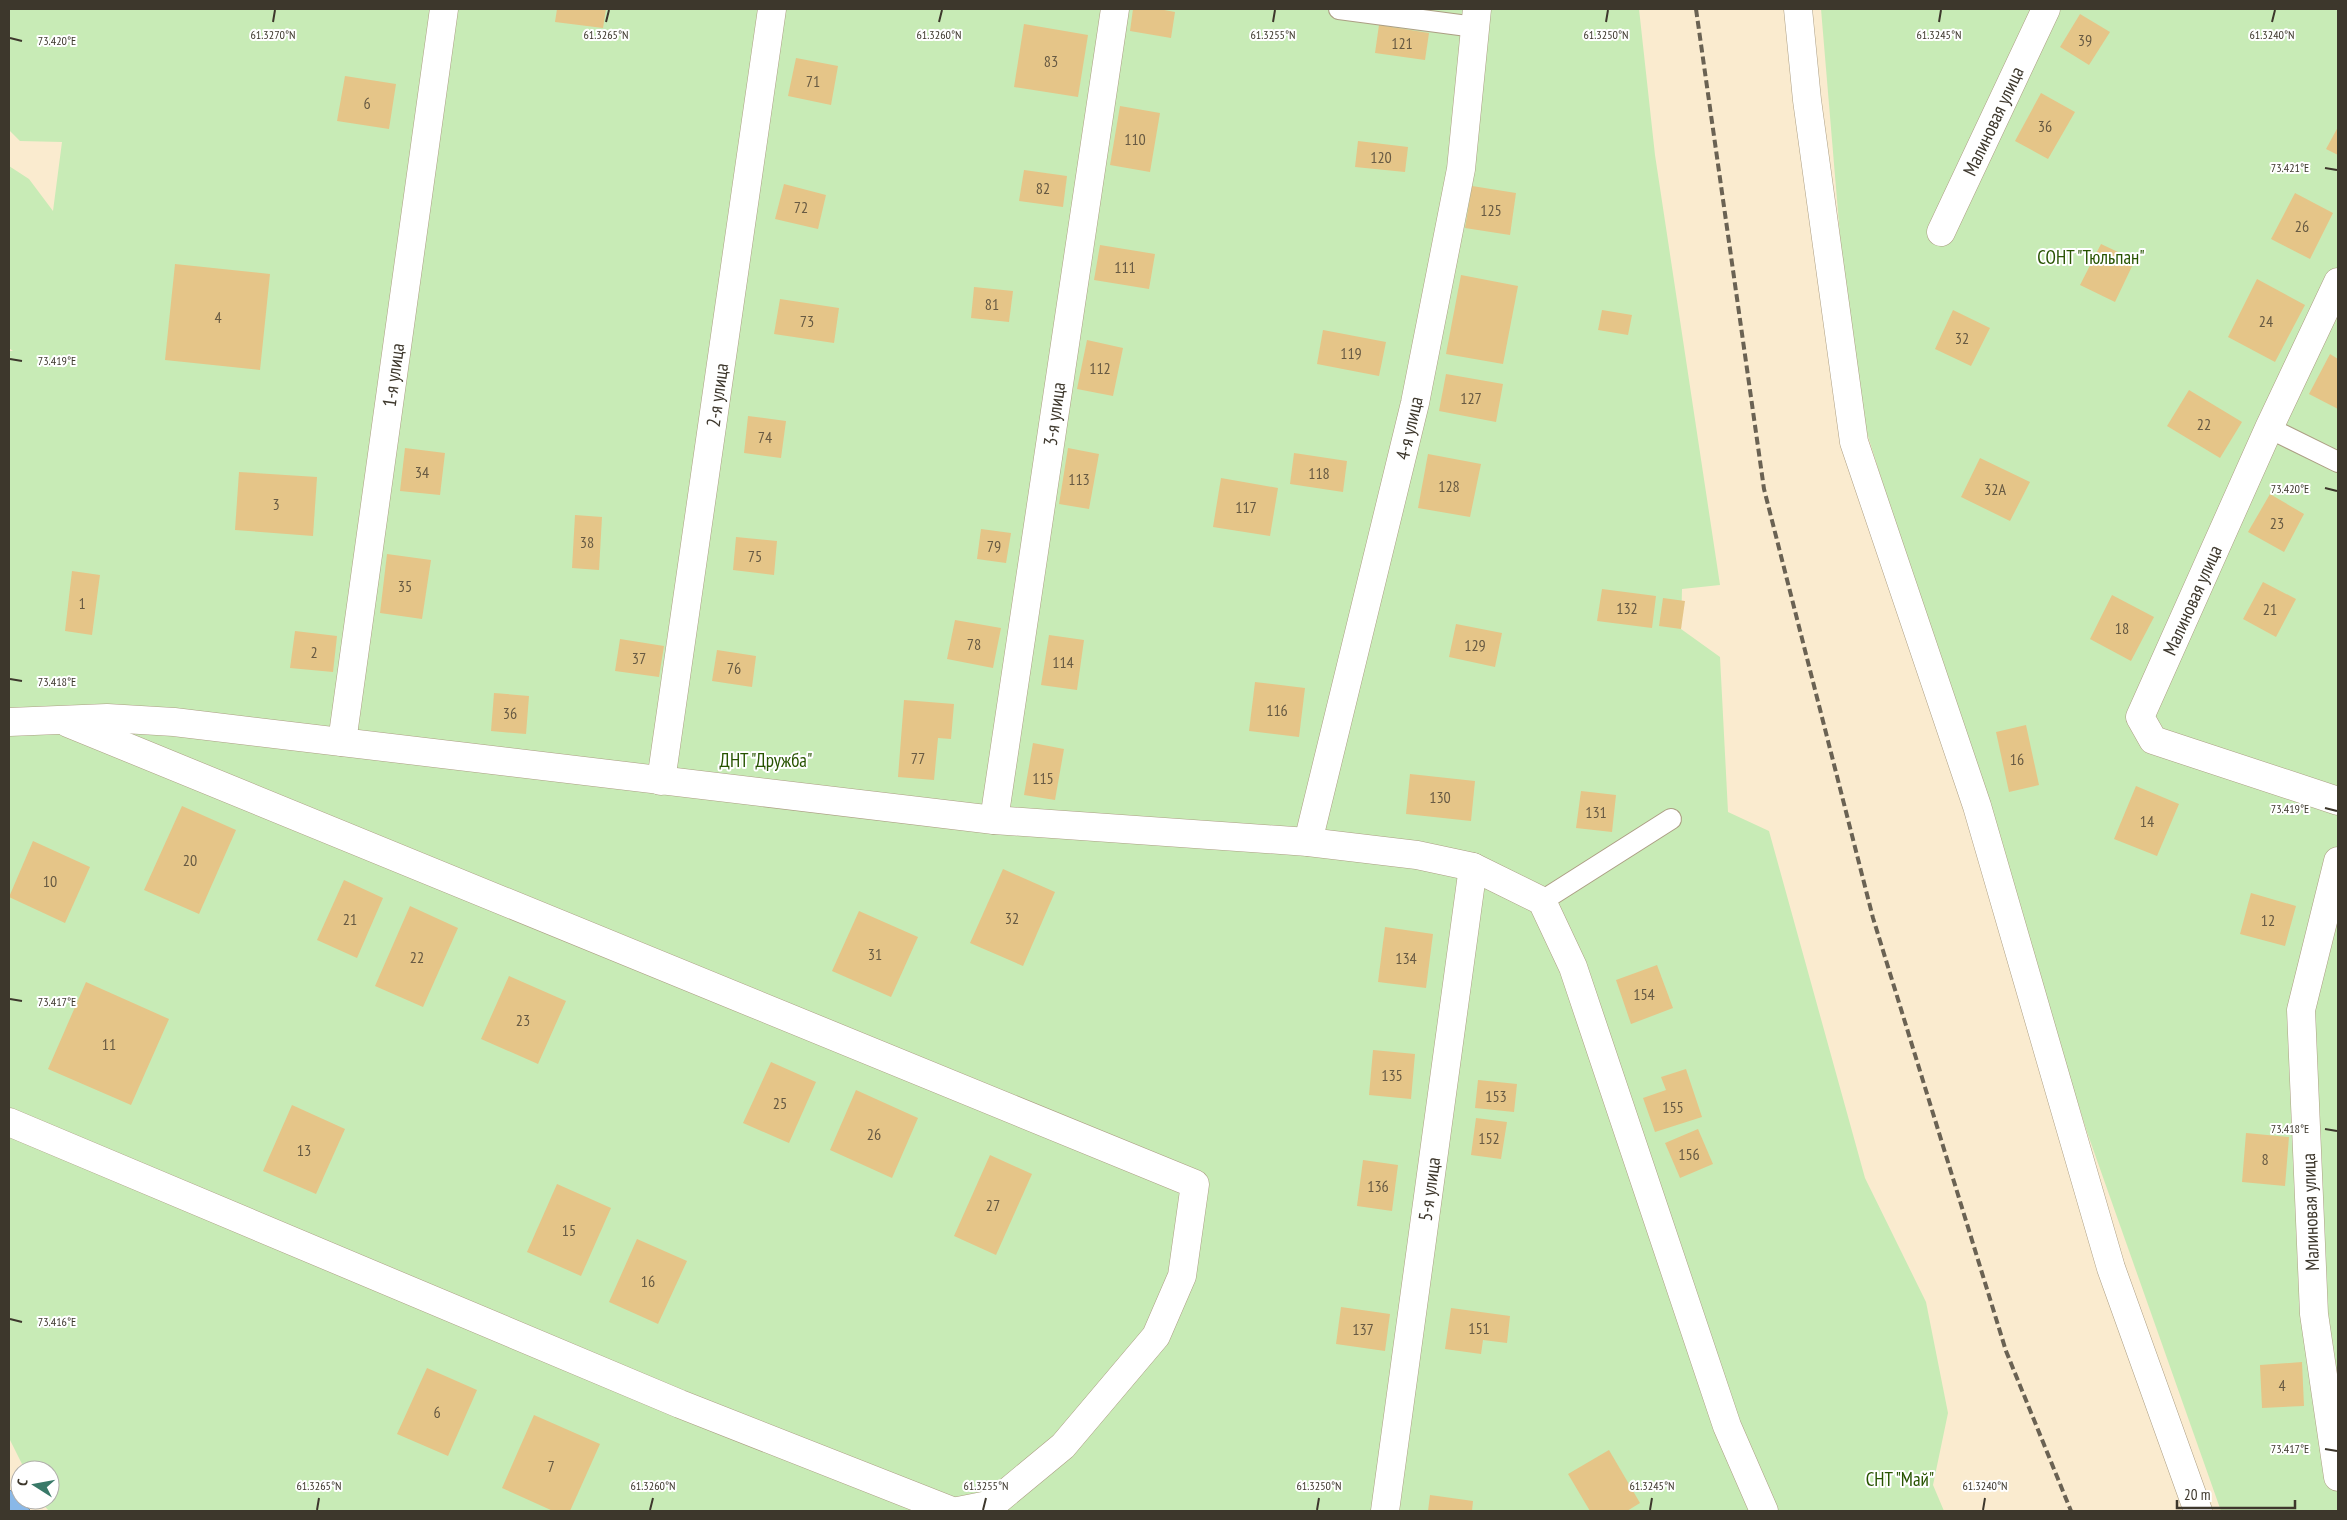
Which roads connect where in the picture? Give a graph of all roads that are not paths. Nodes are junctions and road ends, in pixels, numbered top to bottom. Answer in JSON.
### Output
{"nodes":[{"id":1,"x":444,"y":9,"type":"edge"},
{"id":2,"x":772,"y":9,"type":"edge"},
{"id":3,"x":1115,"y":9,"type":"edge"},
{"id":4,"x":1339,"y":9,"type":"edge"},
{"id":5,"x":1798,"y":9,"type":"edge"},
{"id":6,"x":2046,"y":9,"type":"edge"},
{"id":7,"x":1476,"y":18,"type":"edge"},
{"id":8,"x":1941,"y":232,"type":"dead end"},
{"id":9,"x":2338,"y":282,"type":"edge"},
{"id":10,"x":2269,"y":428,"type":"junction"},
{"id":11,"x":2338,"y":462,"type":"edge"},
{"id":12,"x":56,"y":718,"type":"junction"},
{"id":13,"x":9,"y":722,"type":"edge"},
{"id":14,"x":342,"y":742,"type":"junction"},
{"id":15,"x":661,"y":781,"type":"junction"},
{"id":16,"x":2338,"y":801,"type":"edge"},
{"id":17,"x":1671,"y":819,"type":"dead end"},
{"id":18,"x":994,"y":820,"type":"junction"},
{"id":19,"x":1308,"y":842,"type":"junction"},
{"id":20,"x":2338,"y":861,"type":"edge"},
{"id":21,"x":1473,"y":867,"type":"junction"},
{"id":22,"x":1542,"y":901,"type":"junction"},
{"id":23,"x":9,"y":1122,"type":"edge"},
{"id":24,"x":2338,"y":1477,"type":"edge"},
{"id":25,"x":952,"y":1511,"type":"edge"},
{"id":26,"x":958,"y":1511,"type":"edge"},
{"id":27,"x":1385,"y":1511,"type":"edge"},
{"id":28,"x":1764,"y":1511,"type":"edge"},
{"id":29,"x":2198,"y":1511,"type":"edge"}],
"edges":[{"from":1,"to":14,"type":"street","name":"1-я улица"},
{"from":2,"to":15,"type":"street","name":"2-я улица"},
{"from":3,"to":18,"type":"street","name":"3-я улица"},
{"from":4,"to":7,"type":"lane"},
{"from":5,"to":29,"type":"street"},
{"from":6,"to":8,"type":"street","name":"Малиновая улица"},
{"from":7,"to":19,"type":"street","name":"4-я улица"},
{"from":9,"to":10,"type":"street","name":"Малиновая улица"},
{"from":10,"to":11,"type":"lane"},
{"from":10,"to":16,"type":"street","name":"Малиновая улица"},
{"from":12,"to":13,"type":"street"},
{"from":12,"to":14,"type":"street"},
{"from":12,"to":26,"type":"street"},
{"from":14,"to":15,"type":"street"},
{"from":15,"to":18,"type":"street"},
{"from":17,"to":22,"type":"lane"},
{"from":18,"to":19,"type":"street"},
{"from":19,"to":21,"type":"street"},
{"from":20,"to":24,"type":"street","name":"Малиновая улица"},
{"from":21,"to":22,"type":"street"},
{"from":21,"to":27,"type":"street","name":"5-я улица"},
{"from":22,"to":28,"type":"street"},
{"from":23,"to":25,"type":"street"}]}
